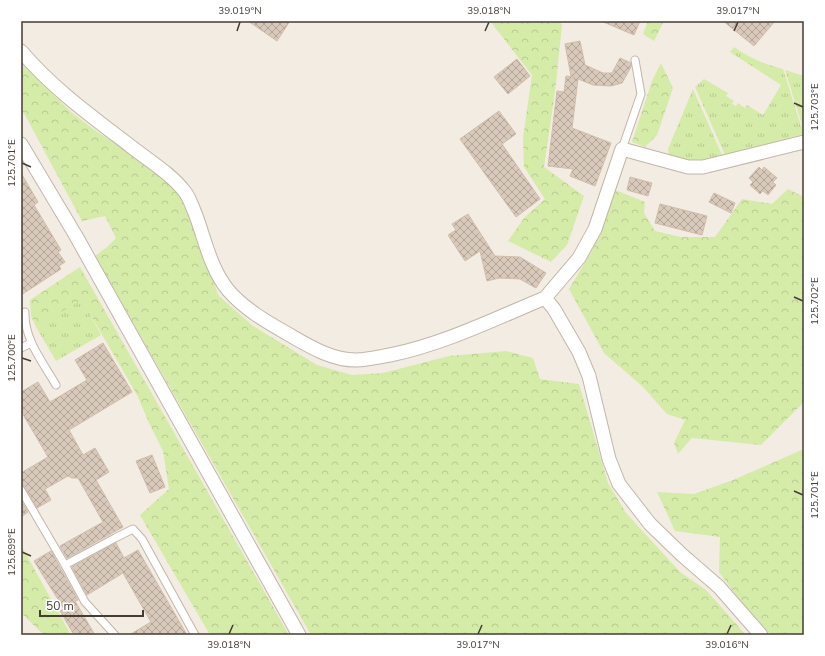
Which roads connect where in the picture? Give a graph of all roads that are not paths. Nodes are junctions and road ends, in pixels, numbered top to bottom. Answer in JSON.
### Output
{"nodes":[{"id":1,"x":21,"y":51,"type":"edge"},
{"id":2,"x":636,"y":60,"type":"dead end"},
{"id":3,"x":804,"y":142,"type":"edge"},
{"id":4,"x":21,"y":144,"type":"edge"},
{"id":5,"x":622,"y":149,"type":"junction"},
{"id":6,"x":545,"y":298,"type":"junction"},
{"id":7,"x":25,"y":312,"type":"dead end"},
{"id":8,"x":31,"y":343,"type":"junction"},
{"id":9,"x":21,"y":348,"type":"edge"},
{"id":10,"x":56,"y":385,"type":"dead end"},
{"id":11,"x":21,"y":490,"type":"edge"},
{"id":12,"x":65,"y":565,"type":"junction"},
{"id":13,"x":115,"y":635,"type":"edge"},
{"id":14,"x":195,"y":635,"type":"edge"},
{"id":15,"x":299,"y":635,"type":"edge"},
{"id":16,"x":761,"y":635,"type":"edge"}],
"edges":[{"from":1,"to":6,"type":"street"},
{"from":2,"to":5,"type":"lane"},
{"from":3,"to":5,"type":"street"},
{"from":4,"to":15,"type":"street"},
{"from":5,"to":6,"type":"street"},
{"from":6,"to":16,"type":"street"},
{"from":7,"to":8,"type":"lane"},
{"from":8,"to":9,"type":"lane"},
{"from":8,"to":10,"type":"lane"},
{"from":11,"to":12,"type":"lane"},
{"from":12,"to":13,"type":"lane"},
{"from":12,"to":14,"type":"lane"}]}
